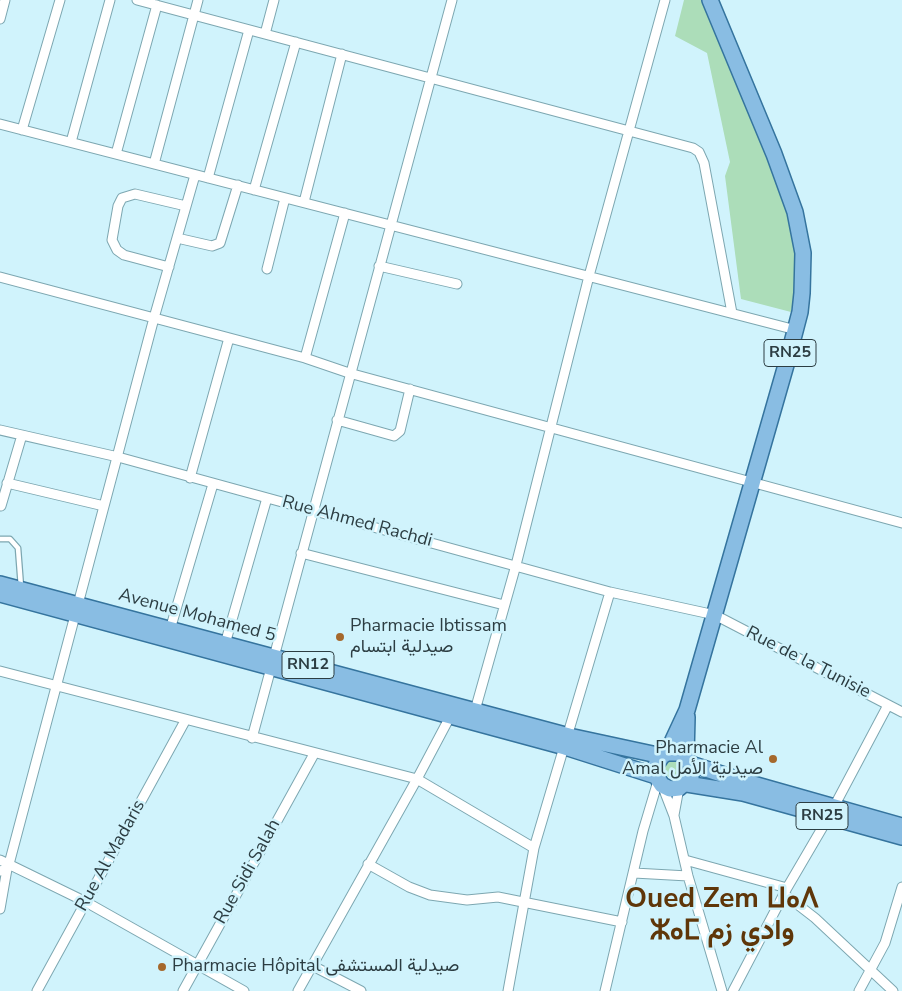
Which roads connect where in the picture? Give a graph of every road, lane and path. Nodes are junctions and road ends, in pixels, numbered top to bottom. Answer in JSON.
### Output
{"nodes":[{"id":1,"x":5,"y":0,"type":"edge"},
{"id":2,"x":60,"y":0,"type":"edge"},
{"id":3,"x":110,"y":0,"type":"edge"},
{"id":4,"x":137,"y":0,"type":"edge"},
{"id":5,"x":198,"y":0,"type":"edge"},
{"id":6,"x":274,"y":0,"type":"edge"},
{"id":7,"x":452,"y":0,"type":"edge"},
{"id":8,"x":665,"y":0,"type":"edge"},
{"id":9,"x":710,"y":0,"type":"edge"},
{"id":10,"x":157,"y":5,"type":"junction"},
{"id":11,"x":194,"y":15,"type":"junction"},
{"id":12,"x":0,"y":18,"type":"edge"},
{"id":13,"x":249,"y":30,"type":"junction"},
{"id":14,"x":265,"y":34,"type":"junction"},
{"id":15,"x":296,"y":42,"type":"junction"},
{"id":16,"x":342,"y":54,"type":"junction"},
{"id":17,"x":430,"y":78,"type":"junction"},
{"id":18,"x":0,"y":124,"type":"edge"},
{"id":19,"x":22,"y":130,"type":"junction"},
{"id":20,"x":630,"y":131,"type":"junction"},
{"id":21,"x":71,"y":142,"type":"junction"},
{"id":22,"x":116,"y":154,"type":"junction"},
{"id":23,"x":154,"y":164,"type":"junction"},
{"id":24,"x":195,"y":174,"type":"junction"},
{"id":25,"x":208,"y":178,"type":"junction"},
{"id":26,"x":238,"y":186,"type":"junction"},
{"id":27,"x":254,"y":190,"type":"junction"},
{"id":28,"x":285,"y":198,"type":"junction"},
{"id":29,"x":304,"y":202,"type":"junction"},
{"id":30,"x":186,"y":206,"type":"junction"},
{"id":31,"x":345,"y":213,"type":"junction"},
{"id":32,"x":390,"y":225,"type":"junction"},
{"id":33,"x":177,"y":238,"type":"junction"},
{"id":34,"x":379,"y":266,"type":"junction"},
{"id":35,"x":169,"y":267,"type":"junction"},
{"id":36,"x":267,"y":269,"type":"dead end"},
{"id":37,"x":589,"y":276,"type":"junction"},
{"id":38,"x":0,"y":277,"type":"edge"},
{"id":39,"x":456,"y":284,"type":"dead end"},
{"id":40,"x":732,"y":313,"type":"junction"},
{"id":41,"x":154,"y":318,"type":"junction"},
{"id":42,"x":796,"y":330,"type":"junction"},
{"id":43,"x":229,"y":338,"type":"junction"},
{"id":44,"x":305,"y":358,"type":"junction"},
{"id":45,"x":349,"y":373,"type":"junction"},
{"id":46,"x":410,"y":389,"type":"junction"},
{"id":47,"x":337,"y":420,"type":"junction"},
{"id":48,"x":552,"y":426,"type":"junction"},
{"id":49,"x":0,"y":430,"type":"edge"},
{"id":50,"x":22,"y":435,"type":"junction"},
{"id":51,"x":118,"y":457,"type":"junction"},
{"id":52,"x":190,"y":478,"type":"junction"},
{"id":53,"x":754,"y":481,"type":"junction"},
{"id":54,"x":7,"y":483,"type":"junction"},
{"id":55,"x":213,"y":484,"type":"junction"},
{"id":56,"x":267,"y":498,"type":"junction"},
{"id":57,"x":1,"y":506,"type":"dead end"},
{"id":58,"x":104,"y":506,"type":"junction"},
{"id":59,"x":313,"y":512,"type":"junction"},
{"id":60,"x":902,"y":523,"type":"edge"},
{"id":61,"x":0,"y":538,"type":"edge"},
{"id":62,"x":301,"y":553,"type":"junction"},
{"id":63,"x":516,"y":565,"type":"junction"},
{"id":64,"x":0,"y":584,"type":"edge"},
{"id":65,"x":610,"y":592,"type":"junction"},
{"id":66,"x":0,"y":594,"type":"edge"},
{"id":67,"x":21,"y":595,"type":"junction"},
{"id":68,"x":504,"y":605,"type":"junction"},
{"id":69,"x":78,"y":609,"type":"junction"},
{"id":70,"x":715,"y":615,"type":"junction"},
{"id":71,"x":168,"y":636,"type":"junction"},
{"id":72,"x":225,"y":644,"type":"junction"},
{"id":73,"x":275,"y":662,"type":"junction"},
{"id":74,"x":0,"y":671,"type":"edge"},
{"id":75,"x":56,"y":687,"type":"junction"},
{"id":76,"x":888,"y":705,"type":"junction"},
{"id":77,"x":687,"y":710,"type":"junction"},
{"id":78,"x":453,"y":711,"type":"junction"},
{"id":79,"x":902,"y":712,"type":"edge"},
{"id":80,"x":473,"y":716,"type":"junction"},
{"id":81,"x":185,"y":721,"type":"junction"},
{"id":82,"x":252,"y":738,"type":"junction"},
{"id":83,"x":567,"y":741,"type":"junction"},
{"id":84,"x":613,"y":753,"type":"junction"},
{"id":85,"x":314,"y":754,"type":"junction"},
{"id":86,"x":665,"y":755,"type":"junction"},
{"id":87,"x":689,"y":760,"type":"junction"},
{"id":88,"x":417,"y":780,"type":"junction"},
{"id":89,"x":659,"y":780,"type":"junction"},
{"id":90,"x":683,"y":786,"type":"junction"},
{"id":91,"x":745,"y":788,"type":"junction"},
{"id":92,"x":830,"y":813,"type":"junction"},
{"id":93,"x":674,"y":816,"type":"junction"},
{"id":94,"x":902,"y":826,"type":"edge"},
{"id":95,"x":902,"y":837,"type":"edge"},
{"id":96,"x":534,"y":848,"type":"junction"},
{"id":97,"x":684,"y":860,"type":"junction"},
{"id":98,"x":368,"y":864,"type":"junction"},
{"id":99,"x":4,"y":866,"type":"edge"},
{"id":100,"x":634,"y":873,"type":"junction"},
{"id":101,"x":688,"y":876,"type":"junction"},
{"id":102,"x":902,"y":887,"type":"edge"},
{"id":103,"x":786,"y":891,"type":"junction"},
{"id":104,"x":523,"y":900,"type":"junction"},
{"id":105,"x":86,"y":902,"type":"junction"},
{"id":106,"x":0,"y":909,"type":"edge"},
{"id":107,"x":622,"y":922,"type":"junction"},
{"id":108,"x":196,"y":966,"type":"junction"},
{"id":109,"x":313,"y":966,"type":"junction"},
{"id":110,"x":871,"y":970,"type":"junction"},
{"id":111,"x":38,"y":991,"type":"edge"},
{"id":112,"x":183,"y":991,"type":"edge"},
{"id":113,"x":244,"y":991,"type":"edge"},
{"id":114,"x":298,"y":991,"type":"edge"},
{"id":115,"x":361,"y":991,"type":"edge"},
{"id":116,"x":508,"y":991,"type":"edge"},
{"id":117,"x":606,"y":991,"type":"edge"},
{"id":118,"x":722,"y":991,"type":"edge"},
{"id":119,"x":733,"y":991,"type":"edge"},
{"id":120,"x":859,"y":991,"type":"edge"},
{"id":121,"x":893,"y":991,"type":"edge"}],
"edges":[{"from":1,"to":12,"type":"street"},
{"from":2,"to":19,"type":"street"},
{"from":3,"to":21,"type":"street"},
{"from":4,"to":10,"type":"street"},
{"from":5,"to":11,"type":"street"},
{"from":6,"to":14,"type":"street"},
{"from":7,"to":17,"type":"street"},
{"from":8,"to":20,"type":"street"},
{"from":9,"to":42,"type":"main road","number":"RN25"},
{"from":10,"to":11,"type":"street"},
{"from":10,"to":22,"type":"street"},
{"from":11,"to":13,"type":"street"},
{"from":11,"to":23,"type":"street"},
{"from":13,"to":14,"type":"street"},
{"from":13,"to":25,"type":"street"},
{"from":14,"to":15,"type":"street"},
{"from":15,"to":16,"type":"street"},
{"from":15,"to":27,"type":"street"},
{"from":16,"to":17,"type":"street"},
{"from":16,"to":29,"type":"street"},
{"from":17,"to":20,"type":"street"},
{"from":17,"to":32,"type":"street"},
{"from":18,"to":19,"type":"street"},
{"from":19,"to":21,"type":"street"},
{"from":20,"to":37,"type":"street"},
{"from":20,"to":40,"type":"street"},
{"from":21,"to":22,"type":"street"},
{"from":22,"to":23,"type":"street"},
{"from":23,"to":24,"type":"street"},
{"from":24,"to":25,"type":"street"},
{"from":24,"to":30,"type":"street"},
{"from":25,"to":26,"type":"street"},
{"from":26,"to":27,"type":"street"},
{"from":26,"to":33,"type":"street"},
{"from":27,"to":28,"type":"street"},
{"from":28,"to":29,"type":"street"},
{"from":28,"to":36,"type":"street"},
{"from":29,"to":31,"type":"street"},
{"from":30,"to":33,"type":"street"},
{"from":30,"to":35,"type":"street"},
{"from":31,"to":32,"type":"street"},
{"from":31,"to":44,"type":"street"},
{"from":32,"to":34,"type":"street"},
{"from":32,"to":37,"type":"street"},
{"from":33,"to":35,"type":"street"},
{"from":34,"to":39,"type":"street"},
{"from":34,"to":45,"type":"street"},
{"from":35,"to":41,"type":"street"},
{"from":37,"to":40,"type":"street"},
{"from":37,"to":48,"type":"street"},
{"from":38,"to":41,"type":"street"},
{"from":40,"to":42,"type":"street"},
{"from":41,"to":43,"type":"street"},
{"from":41,"to":51,"type":"street"},
{"from":42,"to":53,"type":"main road","number":"RN25"},
{"from":43,"to":44,"type":"street"},
{"from":43,"to":52,"type":"street"},
{"from":44,"to":45,"type":"street"},
{"from":45,"to":46,"type":"street"},
{"from":45,"to":47,"type":"street"},
{"from":46,"to":47,"type":"street"},
{"from":46,"to":48,"type":"street"},
{"from":47,"to":59,"type":"street"},
{"from":48,"to":53,"type":"street"},
{"from":48,"to":63,"type":"street"},
{"from":49,"to":50,"type":"street","name":"Rue Ahmed Rachdi"},
{"from":50,"to":51,"type":"street","name":"Rue Ahmed Rachdi"},
{"from":50,"to":54,"type":"street"},
{"from":51,"to":52,"type":"street","name":"Rue Ahmed Rachdi"},
{"from":51,"to":58,"type":"street"},
{"from":52,"to":55,"type":"street","name":"Rue Ahmed Rachdi"},
{"from":53,"to":60,"type":"street"},
{"from":53,"to":70,"type":"main road","number":"RN25"},
{"from":54,"to":57,"type":"street"},
{"from":54,"to":58,"type":"street"},
{"from":55,"to":56,"type":"street","name":"Rue Ahmed Rachdi"},
{"from":55,"to":71,"type":"street"},
{"from":56,"to":59,"type":"street","name":"Rue Ahmed Rachdi"},
{"from":56,"to":72,"type":"street"},
{"from":58,"to":69,"type":"street"},
{"from":59,"to":62,"type":"street"},
{"from":59,"to":63,"type":"street","name":"Rue Ahmed Rachdi"},
{"from":61,"to":67,"type":"lane"},
{"from":62,"to":68,"type":"street"},
{"from":62,"to":73,"type":"street"},
{"from":63,"to":65,"type":"street","name":"Rue Ahmed Rachdi"},
{"from":63,"to":68,"type":"street"},
{"from":64,"to":67,"type":"main road","name":"Avenue Mohamed 5","number":"RN12"},
{"from":65,"to":70,"type":"street","name":"Rue Ahmed Rachdi"},
{"from":65,"to":83,"type":"street"},
{"from":66,"to":67,"type":"main road","name":"Avenue Mohamed 5","number":"RN12"},
{"from":67,"to":69,"type":"main road","name":"Avenue Mohamed 5","number":"RN12"},
{"from":68,"to":80,"type":"street"},
{"from":69,"to":71,"type":"main road","name":"Avenue Mohamed 5","number":"RN12"},
{"from":69,"to":75,"type":"street"},
{"from":70,"to":76,"type":"street","name":"Rue de la Tunisie"},
{"from":70,"to":77,"type":"main road","number":"RN25"},
{"from":71,"to":72,"type":"main road","name":"Avenue Mohamed 5","number":"RN12"},
{"from":71,"to":73,"type":"main road","name":"Avenue Mohamed 5","number":"RN12"},
{"from":72,"to":73,"type":"main road","name":"Avenue Mohamed 5","number":"RN12"},
{"from":73,"to":78,"type":"main road","name":"Avenue Mohamed 5","number":"RN12"},
{"from":73,"to":82,"type":"street"},
{"from":74,"to":75,"type":"street"},
{"from":75,"to":81,"type":"street"},
{"from":75,"to":99,"type":"street"},
{"from":76,"to":79,"type":"street","name":"Rue de la Tunisie"},
{"from":76,"to":92,"type":"street"},
{"from":77,"to":86,"type":"main road","number":"RN25"},
{"from":77,"to":87,"type":"main road","number":"RN25"},
{"from":78,"to":80,"type":"main road","name":"Avenue Mohamed 5","number":"RN12"},
{"from":78,"to":88,"type":"street"},
{"from":80,"to":83,"type":"main road","name":"Avenue Mohamed 5","number":"RN12"},
{"from":81,"to":82,"type":"street"},
{"from":81,"to":105,"type":"street","name":"Rue Al Madaris"},
{"from":82,"to":85,"type":"street"},
{"from":83,"to":84,"type":"main road","name":"Avenue Mohamed 5","number":"RN12"},
{"from":83,"to":96,"type":"street"},
{"from":84,"to":86,"type":"main road","number":"RN12"},
{"from":84,"to":89,"type":"main road","number":"RN12"},
{"from":85,"to":88,"type":"street"},
{"from":85,"to":108,"type":"street","name":"Rue Sidi Salah"},
{"from":86,"to":87,"type":"main road","number":"RN25"},
{"from":86,"to":89,"type":"main road","number":"RN25"},
{"from":87,"to":90,"type":"main road","number":"RN25"},
{"from":87,"to":91,"type":"main road","number":"RN25"},
{"from":88,"to":96,"type":"street"},
{"from":88,"to":98,"type":"street"},
{"from":89,"to":90,"type":"main road","number":"RN25"},
{"from":89,"to":93,"type":"street"},
{"from":89,"to":100,"type":"street"},
{"from":90,"to":91,"type":"main road","number":"RN25"},
{"from":90,"to":93,"type":"street"},
{"from":91,"to":92,"type":"main road","number":"RN25"},
{"from":92,"to":94,"type":"main road","number":"RN25"},
{"from":92,"to":95,"type":"main road","number":"RN25"},
{"from":92,"to":103,"type":"street"},
{"from":93,"to":97,"type":"street"},
{"from":96,"to":104,"type":"street"},
{"from":97,"to":101,"type":"street"},
{"from":97,"to":103,"type":"street"},
{"from":98,"to":104,"type":"street"},
{"from":98,"to":109,"type":"street"},
{"from":99,"to":105,"type":"street"},
{"from":99,"to":106,"type":"street"},
{"from":100,"to":101,"type":"street"},
{"from":100,"to":107,"type":"street"},
{"from":101,"to":118,"type":"street"},
{"from":102,"to":110,"type":"street"},
{"from":103,"to":110,"type":"street"},
{"from":103,"to":119,"type":"street"},
{"from":104,"to":107,"type":"street"},
{"from":104,"to":116,"type":"street"},
{"from":105,"to":108,"type":"street"},
{"from":105,"to":111,"type":"street","name":"Rue Al Madaris"},
{"from":107,"to":117,"type":"street"},
{"from":108,"to":112,"type":"street","name":"Rue Sidi Salah"},
{"from":108,"to":113,"type":"street"},
{"from":109,"to":114,"type":"street"},
{"from":109,"to":115,"type":"street"},
{"from":110,"to":120,"type":"street"},
{"from":110,"to":121,"type":"street"}]}
